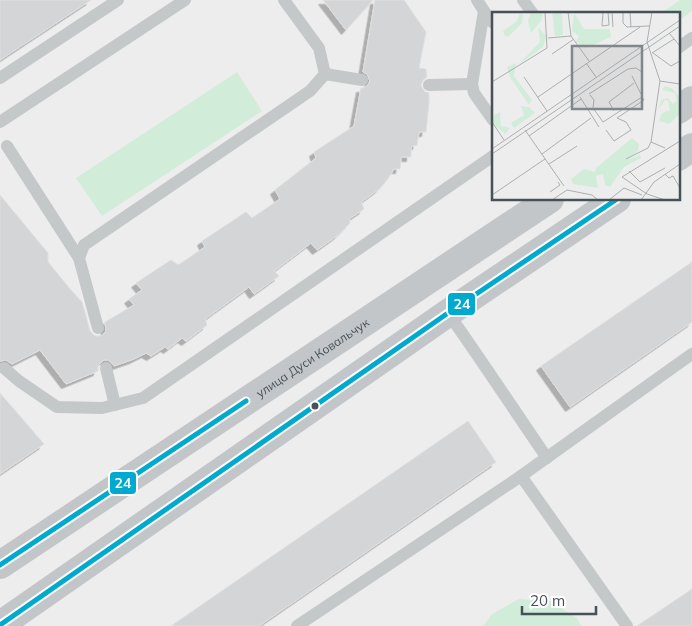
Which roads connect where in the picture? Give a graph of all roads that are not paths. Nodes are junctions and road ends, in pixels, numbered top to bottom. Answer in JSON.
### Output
{"nodes":[{"id":1,"x":118,"y":0,"type":"edge"},
{"id":2,"x":185,"y":0,"type":"edge"},
{"id":3,"x":284,"y":0,"type":"edge"},
{"id":4,"x":477,"y":0,"type":"edge"},
{"id":5,"x":523,"y":0,"type":"edge"},
{"id":6,"x":484,"y":11,"type":"junction"},
{"id":7,"x":532,"y":12,"type":"edge"},
{"id":8,"x":492,"y":22,"type":"edge"},
{"id":9,"x":692,"y":38,"type":"edge"},
{"id":10,"x":680,"y":47,"type":"edge"},
{"id":11,"x":325,"y":74,"type":"junction"},
{"id":12,"x":0,"y":78,"type":"edge"},
{"id":13,"x":362,"y":80,"type":"dead end"},
{"id":14,"x":472,"y":84,"type":"junction"},
{"id":15,"x":429,"y":85,"type":"dead end"},
{"id":16,"x":692,"y":100,"type":"edge"},
{"id":17,"x":680,"y":109,"type":"edge"},
{"id":18,"x":492,"y":119,"type":"edge"},
{"id":19,"x":0,"y":122,"type":"edge"},
{"id":20,"x":7,"y":146,"type":"dead end"},
{"id":21,"x":692,"y":147,"type":"edge"},
{"id":22,"x":680,"y":156,"type":"edge"},
{"id":23,"x":492,"y":157,"type":"edge"},
{"id":24,"x":548,"y":200,"type":"edge"},
{"id":25,"x":616,"y":200,"type":"edge"},
{"id":26,"x":79,"y":258,"type":"junction"},
{"id":27,"x":448,"y":313,"type":"junction"},
{"id":28,"x":98,"y":328,"type":"dead end"},
{"id":29,"x":692,"y":354,"type":"edge"},
{"id":30,"x":4,"y":368,"type":"dead end"},
{"id":31,"x":106,"y":368,"type":"dead end"},
{"id":32,"x":115,"y":405,"type":"junction"},
{"id":33,"x":547,"y":458,"type":"junction"},
{"id":34,"x":522,"y":476,"type":"junction"},
{"id":35,"x":0,"y":565,"type":"edge"},
{"id":36,"x":0,"y":625,"type":"edge"},
{"id":37,"x":297,"y":626,"type":"edge"},
{"id":38,"x":627,"y":626,"type":"edge"}],
"edges":[{"from":1,"to":12,"type":"lane"},
{"from":2,"to":19,"type":"lane"},
{"from":3,"to":11,"type":"lane"},
{"from":4,"to":6,"type":"lane"},
{"from":5,"to":7,"type":"lane"},
{"from":6,"to":8,"type":"lane"},
{"from":6,"to":14,"type":"lane"},
{"from":9,"to":10,"type":"lane"},
{"from":11,"to":13,"type":"lane"},
{"from":11,"to":26,"type":"lane"},
{"from":14,"to":15,"type":"lane"},
{"from":14,"to":18,"type":"lane"},
{"from":16,"to":17,"type":"main road"},
{"from":20,"to":26,"type":"lane"},
{"from":21,"to":22,"type":"main road"},
{"from":23,"to":32,"type":"lane"},
{"from":24,"to":35,"type":"main road","name":"улица Дуси Ковальчук"},
{"from":25,"to":27,"type":"main road"},
{"from":26,"to":28,"type":"lane"},
{"from":27,"to":33,"type":"lane"},
{"from":27,"to":36,"type":"main road"},
{"from":29,"to":33,"type":"lane"},
{"from":30,"to":32,"type":"lane"},
{"from":31,"to":32,"type":"lane"},
{"from":33,"to":34,"type":"lane"},
{"from":34,"to":37,"type":"lane"},
{"from":34,"to":38,"type":"lane"}]}
